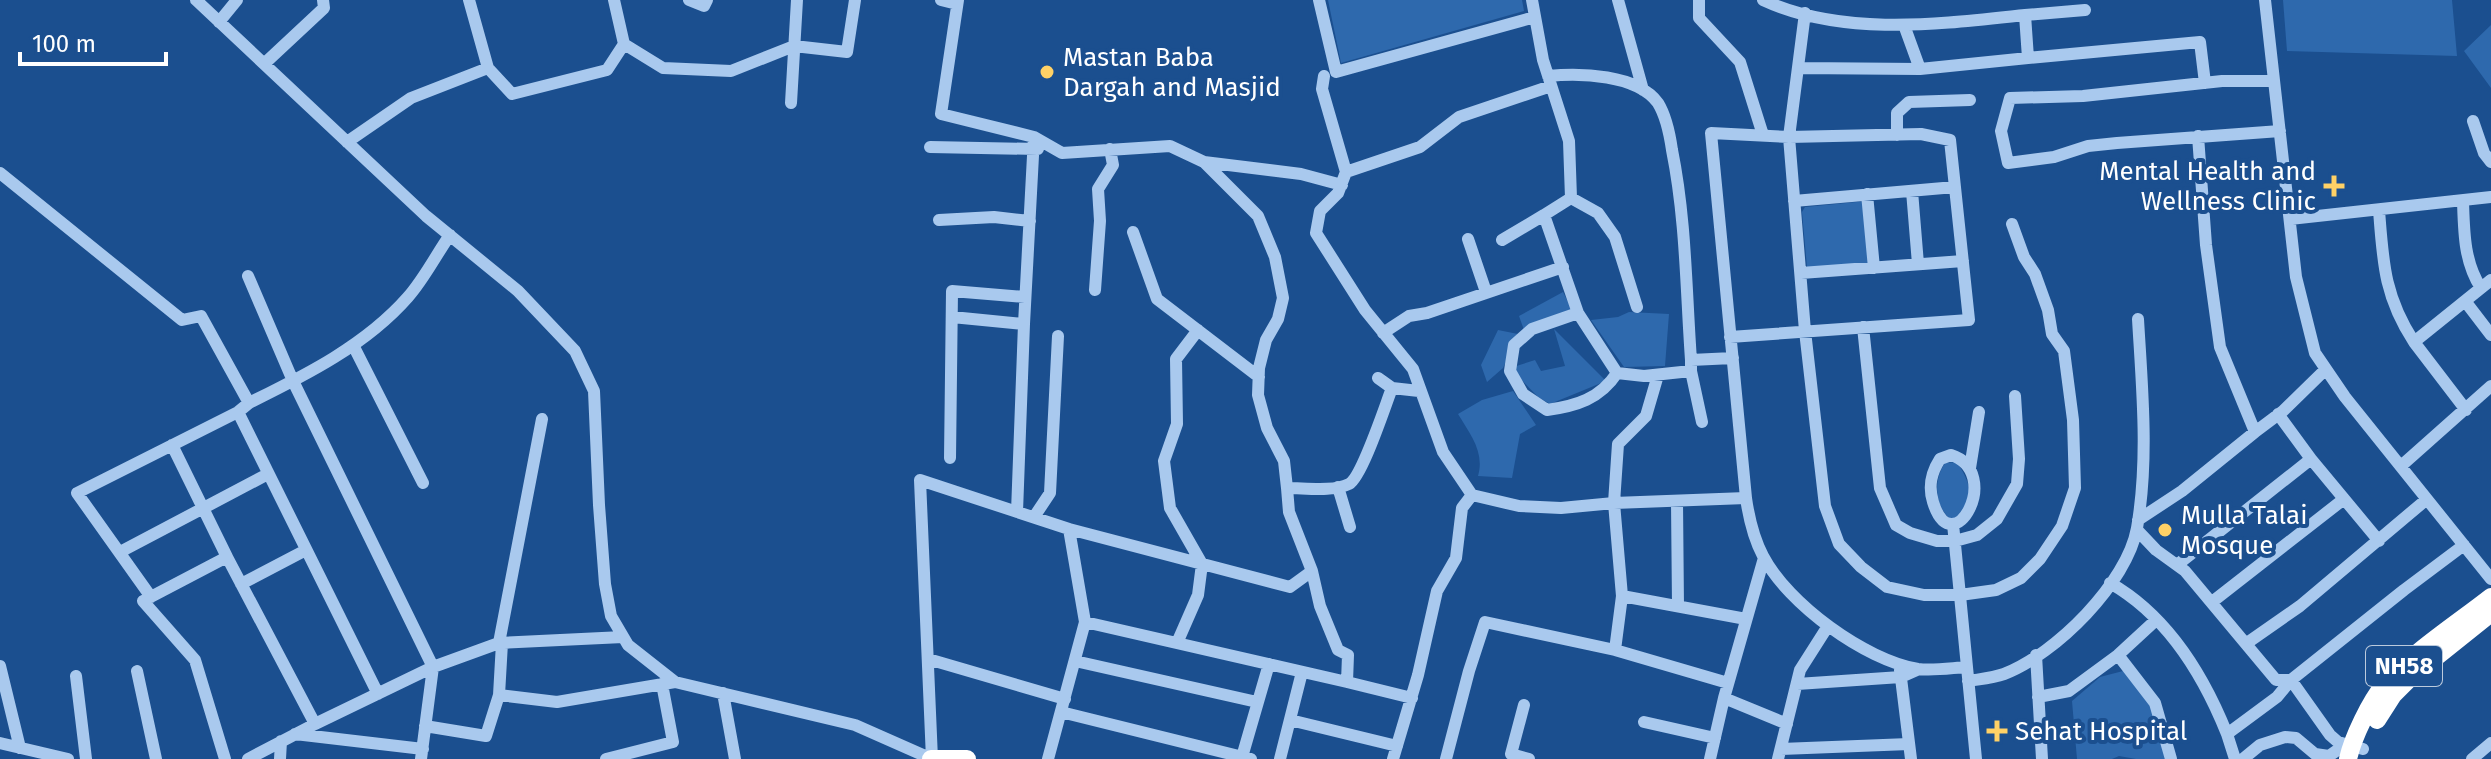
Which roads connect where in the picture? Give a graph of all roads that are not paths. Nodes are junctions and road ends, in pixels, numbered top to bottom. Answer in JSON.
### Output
{"nodes":[{"id":1,"x":196,"y":0,"type":"edge"},
{"id":2,"x":237,"y":0,"type":"edge"},
{"id":3,"x":323,"y":0,"type":"edge"},
{"id":4,"x":614,"y":0,"type":"edge"},
{"id":5,"x":689,"y":0,"type":"edge"},
{"id":6,"x":707,"y":0,"type":"edge"},
{"id":7,"x":797,"y":0,"type":"edge"},
{"id":8,"x":855,"y":0,"type":"edge"},
{"id":9,"x":941,"y":0,"type":"edge"},
{"id":10,"x":1319,"y":0,"type":"edge"},
{"id":11,"x":1532,"y":0,"type":"edge"},
{"id":12,"x":1618,"y":0,"type":"edge"},
{"id":13,"x":1699,"y":0,"type":"edge"},
{"id":14,"x":1763,"y":0,"type":"edge"},
{"id":15,"x":2265,"y":0,"type":"edge"},
{"id":16,"x":468,"y":1,"type":"edge"},
{"id":17,"x":958,"y":2,"type":"edge"},
{"id":18,"x":2085,"y":10,"type":"dead end"},
{"id":19,"x":1805,"y":13,"type":"junction"},
{"id":20,"x":2025,"y":15,"type":"junction"},
{"id":21,"x":1535,"y":17,"type":"junction"},
{"id":22,"x":219,"y":22,"type":"junction"},
{"id":23,"x":1904,"y":25,"type":"junction"},
{"id":24,"x":624,"y":44,"type":"junction"},
{"id":25,"x":794,"y":46,"type":"junction"},
{"id":26,"x":2028,"y":58,"type":"junction"},
{"id":27,"x":264,"y":64,"type":"junction"},
{"id":28,"x":488,"y":68,"type":"junction"},
{"id":29,"x":1798,"y":68,"type":"junction"},
{"id":30,"x":1920,"y":69,"type":"junction"},
{"id":31,"x":1324,"y":76,"type":"dead end"},
{"id":32,"x":1549,"y":81,"type":"junction"},
{"id":33,"x":2274,"y":81,"type":"junction"},
{"id":34,"x":2205,"y":83,"type":"junction"},
{"id":35,"x":1643,"y":90,"type":"junction"},
{"id":36,"x":1970,"y":100,"type":"dead end"},
{"id":37,"x":791,"y":103,"type":"dead end"},
{"id":38,"x":2473,"y":121,"type":"dead end"},
{"id":39,"x":2280,"y":131,"type":"junction"},
{"id":40,"x":1763,"y":135,"type":"junction"},
{"id":41,"x":1897,"y":135,"type":"junction"},
{"id":42,"x":2198,"y":136,"type":"junction"},
{"id":43,"x":1789,"y":137,"type":"junction"},
{"id":44,"x":347,"y":142,"type":"junction"},
{"id":45,"x":1034,"y":144,"type":"junction"},
{"id":46,"x":930,"y":147,"type":"dead end"},
{"id":47,"x":1110,"y":149,"type":"junction"},
{"id":48,"x":1204,"y":162,"type":"junction"},
{"id":49,"x":2491,"y":162,"type":"edge"},
{"id":50,"x":1346,"y":172,"type":"junction"},
{"id":51,"x":0,"y":173,"type":"edge"},
{"id":52,"x":1342,"y":185,"type":"junction"},
{"id":53,"x":1955,"y":187,"type":"junction"},
{"id":54,"x":1912,"y":191,"type":"junction"},
{"id":55,"x":1867,"y":194,"type":"junction"},
{"id":56,"x":2491,"y":197,"type":"edge"},
{"id":57,"x":1571,"y":198,"type":"junction"},
{"id":58,"x":1794,"y":201,"type":"junction"},
{"id":59,"x":2463,"y":201,"type":"junction"},
{"id":60,"x":2379,"y":210,"type":"junction"},
{"id":61,"x":1544,"y":215,"type":"junction"},
{"id":62,"x":2290,"y":219,"type":"junction"},
{"id":63,"x":939,"y":220,"type":"dead end"},
{"id":64,"x":1030,"y":221,"type":"junction"},
{"id":65,"x":2012,"y":224,"type":"dead end"},
{"id":66,"x":1133,"y":232,"type":"dead end"},
{"id":67,"x":450,"y":235,"type":"junction"},
{"id":68,"x":1468,"y":239,"type":"dead end"},
{"id":69,"x":1502,"y":240,"type":"dead end"},
{"id":70,"x":1963,"y":261,"type":"junction"},
{"id":71,"x":1918,"y":264,"type":"junction"},
{"id":72,"x":1563,"y":267,"type":"junction"},
{"id":73,"x":1874,"y":268,"type":"junction"},
{"id":74,"x":1801,"y":273,"type":"junction"},
{"id":75,"x":248,"y":276,"type":"dead end"},
{"id":76,"x":2486,"y":284,"type":"edge"},
{"id":77,"x":1095,"y":290,"type":"dead end"},
{"id":78,"x":1486,"y":292,"type":"junction"},
{"id":79,"x":1025,"y":297,"type":"junction"},
{"id":80,"x":2465,"y":301,"type":"junction"},
{"id":81,"x":1637,"y":307,"type":"dead end"},
{"id":82,"x":1578,"y":313,"type":"junction"},
{"id":83,"x":952,"y":317,"type":"junction"},
{"id":84,"x":2138,"y":319,"type":"dead end"},
{"id":85,"x":1024,"y":324,"type":"junction"},
{"id":86,"x":1863,"y":327,"type":"junction"},
{"id":87,"x":1198,"y":330,"type":"junction"},
{"id":88,"x":1805,"y":331,"type":"junction"},
{"id":89,"x":1383,"y":333,"type":"junction"},
{"id":90,"x":2491,"y":335,"type":"edge"},
{"id":91,"x":1058,"y":336,"type":"dead end"},
{"id":92,"x":1730,"y":337,"type":"junction"},
{"id":93,"x":2414,"y":342,"type":"junction"},
{"id":94,"x":353,"y":345,"type":"junction"},
{"id":95,"x":1733,"y":358,"type":"junction"},
{"id":96,"x":1691,"y":366,"type":"junction"},
{"id":97,"x":2326,"y":369,"type":"junction"},
{"id":98,"x":1617,"y":373,"type":"junction"},
{"id":99,"x":1658,"y":375,"type":"junction"},
{"id":100,"x":1259,"y":377,"type":"junction"},
{"id":101,"x":1378,"y":378,"type":"dead end"},
{"id":102,"x":293,"y":381,"type":"junction"},
{"id":103,"x":2491,"y":386,"type":"edge"},
{"id":104,"x":1392,"y":388,"type":"junction"},
{"id":105,"x":1419,"y":391,"type":"junction"},
{"id":106,"x":2015,"y":396,"type":"dead end"},
{"id":107,"x":249,"y":403,"type":"junction"},
{"id":108,"x":2466,"y":410,"type":"junction"},
{"id":109,"x":238,"y":412,"type":"junction"},
{"id":110,"x":1979,"y":412,"type":"dead end"},
{"id":111,"x":2278,"y":414,"type":"junction"},
{"id":112,"x":542,"y":419,"type":"dead end"},
{"id":113,"x":1702,"y":422,"type":"dead end"},
{"id":114,"x":2255,"y":432,"type":"junction"},
{"id":115,"x":172,"y":445,"type":"junction"},
{"id":116,"x":950,"y":458,"type":"dead end"},
{"id":117,"x":2311,"y":459,"type":"junction"},
{"id":118,"x":2401,"y":466,"type":"junction"},
{"id":119,"x":1970,"y":468,"type":"junction"},
{"id":120,"x":268,"y":474,"type":"junction"},
{"id":121,"x":423,"y":483,"type":"dead end"},
{"id":122,"x":1338,"y":487,"type":"junction"},
{"id":123,"x":1287,"y":488,"type":"junction"},
{"id":124,"x":1472,"y":495,"type":"junction"},
{"id":125,"x":1746,"y":498,"type":"junction"},
{"id":126,"x":2344,"y":499,"type":"junction"},
{"id":127,"x":2427,"y":499,"type":"junction"},
{"id":128,"x":1677,"y":502,"type":"junction"},
{"id":129,"x":1614,"y":503,"type":"junction"},
{"id":130,"x":203,"y":508,"type":"junction"},
{"id":131,"x":1017,"y":512,"type":"junction"},
{"id":132,"x":1034,"y":517,"type":"junction"},
{"id":133,"x":1953,"y":524,"type":"junction"},
{"id":134,"x":2137,"y":525,"type":"junction"},
{"id":135,"x":1350,"y":527,"type":"dead end"},
{"id":136,"x":1069,"y":529,"type":"junction"},
{"id":137,"x":1955,"y":541,"type":"junction"},
{"id":138,"x":2379,"y":541,"type":"junction"},
{"id":139,"x":2464,"y":545,"type":"junction"},
{"id":140,"x":306,"y":550,"type":"junction"},
{"id":141,"x":120,"y":552,"type":"junction"},
{"id":142,"x":227,"y":557,"type":"junction"},
{"id":143,"x":1764,"y":558,"type":"junction"},
{"id":144,"x":1202,"y":564,"type":"junction"},
{"id":145,"x":2177,"y":565,"type":"junction"},
{"id":146,"x":1312,"y":571,"type":"junction"},
{"id":147,"x":2491,"y":579,"type":"edge"},
{"id":148,"x":2110,"y":583,"type":"junction"},
{"id":149,"x":241,"y":584,"type":"junction"},
{"id":150,"x":1960,"y":595,"type":"junction"},
{"id":151,"x":1622,"y":596,"type":"junction"},
{"id":152,"x":151,"y":597,"type":"junction"},
{"id":153,"x":2491,"y":597,"type":"edge"},
{"id":154,"x":2212,"y":602,"type":"junction"},
{"id":155,"x":1678,"y":606,"type":"junction"},
{"id":156,"x":2491,"y":613,"type":"edge"},
{"id":157,"x":1746,"y":619,"type":"junction"},
{"id":158,"x":2156,"y":620,"type":"junction"},
{"id":159,"x":1085,"y":622,"type":"junction"},
{"id":160,"x":1828,"y":626,"type":"junction"},
{"id":161,"x":623,"y":637,"type":"junction"},
{"id":162,"x":500,"y":643,"type":"junction"},
{"id":163,"x":1177,"y":643,"type":"junction"},
{"id":164,"x":2247,"y":643,"type":"junction"},
{"id":165,"x":1615,"y":650,"type":"junction"},
{"id":166,"x":2036,"y":655,"type":"junction"},
{"id":167,"x":2118,"y":655,"type":"junction"},
{"id":168,"x":928,"y":659,"type":"junction"},
{"id":169,"x":1075,"y":661,"type":"junction"},
{"id":170,"x":1899,"y":663,"type":"junction"},
{"id":171,"x":1269,"y":664,"type":"junction"},
{"id":172,"x":0,"y":666,"type":"edge"},
{"id":173,"x":433,"y":667,"type":"junction"},
{"id":174,"x":1919,"y":669,"type":"junction"},
{"id":175,"x":137,"y":671,"type":"dead end"},
{"id":176,"x":1302,"y":672,"type":"junction"},
{"id":177,"x":1968,"y":674,"type":"junction"},
{"id":178,"x":76,"y":676,"type":"dead end"},
{"id":179,"x":1901,"y":677,"type":"junction"},
{"id":180,"x":2291,"y":680,"type":"junction"},
{"id":181,"x":1347,"y":682,"type":"junction"},
{"id":182,"x":669,"y":683,"type":"junction"},
{"id":183,"x":1728,"y":683,"type":"junction"},
{"id":184,"x":1797,"y":684,"type":"junction"},
{"id":185,"x":723,"y":693,"type":"junction"},
{"id":186,"x":378,"y":694,"type":"junction"},
{"id":187,"x":499,"y":695,"type":"junction"},
{"id":188,"x":2038,"y":697,"type":"junction"},
{"id":189,"x":1412,"y":698,"type":"junction"},
{"id":190,"x":1724,"y":698,"type":"junction"},
{"id":191,"x":1257,"y":702,"type":"junction"},
{"id":192,"x":1063,"y":705,"type":"junction"},
{"id":193,"x":1524,"y":705,"type":"dead end"},
{"id":194,"x":1290,"y":720,"type":"junction"},
{"id":195,"x":1644,"y":722,"type":"dead end"},
{"id":196,"x":315,"y":724,"type":"junction"},
{"id":197,"x":1787,"y":724,"type":"junction"},
{"id":198,"x":425,"y":726,"type":"junction"},
{"id":199,"x":295,"y":734,"type":"junction"},
{"id":200,"x":2227,"y":734,"type":"junction"},
{"id":201,"x":1715,"y":738,"type":"junction"},
{"id":202,"x":281,"y":741,"type":"junction"},
{"id":203,"x":2491,"y":743,"type":"edge"},
{"id":204,"x":1909,"y":744,"type":"junction"},
{"id":205,"x":9,"y":745,"type":"edge"},
{"id":206,"x":1395,"y":753,"type":"edge"},
{"id":207,"x":2356,"y":753,"type":"edge"},
{"id":208,"x":422,"y":754,"type":"edge"},
{"id":209,"x":1780,"y":754,"type":"edge"},
{"id":210,"x":1510,"y":756,"type":"edge"},
{"id":211,"x":2327,"y":757,"type":"edge"},
{"id":212,"x":1247,"y":758,"type":"edge"},
{"id":213,"x":4,"y":759,"type":"edge"},
{"id":214,"x":68,"y":759,"type":"edge"},
{"id":215,"x":86,"y":759,"type":"edge"},
{"id":216,"x":156,"y":759,"type":"edge"},
{"id":217,"x":225,"y":759,"type":"edge"},
{"id":218,"x":248,"y":759,"type":"edge"},
{"id":219,"x":280,"y":759,"type":"edge"},
{"id":220,"x":606,"y":759,"type":"edge"},
{"id":221,"x":735,"y":759,"type":"edge"},
{"id":222,"x":931,"y":759,"type":"edge"},
{"id":223,"x":967,"y":759,"type":"edge"},
{"id":224,"x":1048,"y":759,"type":"edge"},
{"id":225,"x":1280,"y":759,"type":"edge"},
{"id":226,"x":1446,"y":759,"type":"edge"},
{"id":227,"x":1529,"y":759,"type":"edge"},
{"id":228,"x":1710,"y":759,"type":"edge"},
{"id":229,"x":1911,"y":759,"type":"edge"},
{"id":230,"x":1976,"y":759,"type":"edge"},
{"id":231,"x":2042,"y":759,"type":"edge"},
{"id":232,"x":2171,"y":759,"type":"edge"},
{"id":233,"x":2235,"y":759,"type":"edge"},
{"id":234,"x":2243,"y":759,"type":"edge"},
{"id":235,"x":2472,"y":759,"type":"edge"}],
"edges":[{"from":1,"to":22,"type":"street"},
{"from":2,"to":22,"type":"street"},
{"from":3,"to":27,"type":"street"},
{"from":4,"to":24,"type":"street"},
{"from":5,"to":6,"type":"street"},
{"from":7,"to":25,"type":"street"},
{"from":8,"to":25,"type":"street"},
{"from":9,"to":17,"type":"street"},
{"from":10,"to":21,"type":"street"},
{"from":11,"to":21,"type":"street"},
{"from":12,"to":35,"type":"street"},
{"from":13,"to":40,"type":"street"},
{"from":14,"to":19,"type":"street"},
{"from":15,"to":33,"type":"street"},
{"from":16,"to":28,"type":"street"},
{"from":17,"to":45,"type":"street"},
{"from":18,"to":20,"type":"street"},
{"from":19,"to":23,"type":"street"},
{"from":19,"to":29,"type":"street"},
{"from":20,"to":23,"type":"street"},
{"from":20,"to":26,"type":"street"},
{"from":21,"to":32,"type":"street"},
{"from":22,"to":27,"type":"street"},
{"from":23,"to":30,"type":"street"},
{"from":24,"to":25,"type":"street"},
{"from":24,"to":28,"type":"street"},
{"from":25,"to":37,"type":"street"},
{"from":26,"to":30,"type":"street"},
{"from":26,"to":34,"type":"street"},
{"from":27,"to":44,"type":"street"},
{"from":28,"to":44,"type":"street"},
{"from":29,"to":30,"type":"street"},
{"from":29,"to":43,"type":"street"},
{"from":31,"to":50,"type":"street"},
{"from":32,"to":35,"type":"street"},
{"from":32,"to":50,"type":"street"},
{"from":32,"to":57,"type":"street"},
{"from":33,"to":34,"type":"street"},
{"from":33,"to":39,"type":"street"},
{"from":34,"to":42,"type":"street"},
{"from":35,"to":96,"type":"street"},
{"from":36,"to":41,"type":"street"},
{"from":38,"to":49,"type":"street"},
{"from":39,"to":42,"type":"street"},
{"from":39,"to":62,"type":"street"},
{"from":40,"to":43,"type":"street"},
{"from":40,"to":92,"type":"street"},
{"from":41,"to":43,"type":"street"},
{"from":41,"to":53,"type":"street"},
{"from":42,"to":114,"type":"street"},
{"from":43,"to":58,"type":"street"},
{"from":44,"to":67,"type":"street"},
{"from":45,"to":46,"type":"street"},
{"from":45,"to":47,"type":"street"},
{"from":45,"to":64,"type":"street"},
{"from":47,"to":48,"type":"street"},
{"from":47,"to":77,"type":"street"},
{"from":48,"to":52,"type":"street"},
{"from":48,"to":100,"type":"street"},
{"from":50,"to":52,"type":"street"},
{"from":51,"to":107,"type":"street"},
{"from":52,"to":89,"type":"street"},
{"from":53,"to":54,"type":"street"},
{"from":53,"to":70,"type":"street"},
{"from":54,"to":55,"type":"street"},
{"from":54,"to":71,"type":"street"},
{"from":55,"to":58,"type":"street"},
{"from":55,"to":73,"type":"street"},
{"from":56,"to":59,"type":"street"},
{"from":57,"to":61,"type":"street"},
{"from":57,"to":81,"type":"street"},
{"from":58,"to":74,"type":"street"},
{"from":59,"to":60,"type":"street"},
{"from":59,"to":76,"type":"street"},
{"from":60,"to":62,"type":"street"},
{"from":60,"to":93,"type":"street"},
{"from":61,"to":69,"type":"street"},
{"from":61,"to":72,"type":"street"},
{"from":62,"to":97,"type":"street"},
{"from":63,"to":64,"type":"street"},
{"from":64,"to":79,"type":"street"},
{"from":65,"to":150,"type":"street"},
{"from":66,"to":87,"type":"street"},
{"from":67,"to":94,"type":"street"},
{"from":67,"to":161,"type":"street"},
{"from":68,"to":78,"type":"street"},
{"from":70,"to":71,"type":"street"},
{"from":70,"to":86,"type":"street"},
{"from":71,"to":73,"type":"street"},
{"from":72,"to":78,"type":"street"},
{"from":72,"to":82,"type":"street"},
{"from":73,"to":74,"type":"street"},
{"from":74,"to":88,"type":"street"},
{"from":75,"to":102,"type":"street"},
{"from":76,"to":80,"type":"street"},
{"from":78,"to":89,"type":"street"},
{"from":79,"to":83,"type":"street"},
{"from":79,"to":85,"type":"street"},
{"from":80,"to":90,"type":"street"},
{"from":80,"to":93,"type":"street"},
{"from":82,"to":98,"type":"street"},
{"from":82,"to":98,"type":"street"},
{"from":83,"to":85,"type":"street"},
{"from":83,"to":116,"type":"street"},
{"from":84,"to":134,"type":"street"},
{"from":85,"to":131,"type":"street"},
{"from":86,"to":88,"type":"street"},
{"from":86,"to":137,"type":"street"},
{"from":87,"to":100,"type":"street"},
{"from":87,"to":144,"type":"street"},
{"from":88,"to":92,"type":"street"},
{"from":88,"to":150,"type":"street"},
{"from":89,"to":105,"type":"street"},
{"from":91,"to":132,"type":"street"},
{"from":92,"to":95,"type":"street"},
{"from":93,"to":108,"type":"street"},
{"from":94,"to":102,"type":"street"},
{"from":94,"to":121,"type":"street"},
{"from":95,"to":96,"type":"street"},
{"from":95,"to":125,"type":"street"},
{"from":96,"to":99,"type":"street"},
{"from":96,"to":113,"type":"street"},
{"from":97,"to":111,"type":"street"},
{"from":97,"to":118,"type":"street"},
{"from":98,"to":99,"type":"street"},
{"from":99,"to":129,"type":"street"},
{"from":100,"to":123,"type":"street"},
{"from":101,"to":104,"type":"street"},
{"from":102,"to":107,"type":"street"},
{"from":102,"to":173,"type":"street"},
{"from":103,"to":108,"type":"street"},
{"from":104,"to":105,"type":"street"},
{"from":104,"to":122,"type":"street"},
{"from":105,"to":124,"type":"street"},
{"from":106,"to":137,"type":"street"},
{"from":107,"to":109,"type":"street"},
{"from":108,"to":118,"type":"street"},
{"from":109,"to":115,"type":"street"},
{"from":109,"to":120,"type":"street"},
{"from":110,"to":119,"type":"street"},
{"from":111,"to":114,"type":"street"},
{"from":111,"to":117,"type":"street"},
{"from":112,"to":162,"type":"street"},
{"from":114,"to":134,"type":"street"},
{"from":115,"to":130,"type":"street"},
{"from":115,"to":141,"type":"street"},
{"from":117,"to":126,"type":"street"},
{"from":117,"to":145,"type":"street"},
{"from":118,"to":127,"type":"street"},
{"from":119,"to":133,"type":"street"},
{"from":119,"to":133,"type":"street"},
{"from":120,"to":130,"type":"street"},
{"from":120,"to":140,"type":"street"},
{"from":122,"to":123,"type":"street"},
{"from":122,"to":135,"type":"street"},
{"from":123,"to":146,"type":"street"},
{"from":124,"to":129,"type":"street"},
{"from":124,"to":189,"type":"street"},
{"from":125,"to":128,"type":"street"},
{"from":125,"to":143,"type":"street"},
{"from":126,"to":138,"type":"street"},
{"from":126,"to":154,"type":"street"},
{"from":127,"to":138,"type":"street"},
{"from":127,"to":139,"type":"street"},
{"from":128,"to":129,"type":"street"},
{"from":128,"to":155,"type":"street"},
{"from":129,"to":151,"type":"street"},
{"from":130,"to":141,"type":"street"},
{"from":130,"to":142,"type":"street"},
{"from":131,"to":132,"type":"street"},
{"from":131,"to":168,"type":"street"},
{"from":132,"to":136,"type":"street"},
{"from":133,"to":137,"type":"street"},
{"from":134,"to":145,"type":"street"},
{"from":134,"to":148,"type":"street"},
{"from":136,"to":144,"type":"street"},
{"from":136,"to":159,"type":"street"},
{"from":137,"to":150,"type":"street"},
{"from":138,"to":164,"type":"street"},
{"from":139,"to":147,"type":"street"},
{"from":139,"to":180,"type":"street"},
{"from":140,"to":149,"type":"street"},
{"from":140,"to":186,"type":"street"},
{"from":141,"to":152,"type":"street"},
{"from":142,"to":149,"type":"street"},
{"from":142,"to":152,"type":"street"},
{"from":143,"to":157,"type":"street"},
{"from":143,"to":160,"type":"street"},
{"from":144,"to":146,"type":"street"},
{"from":144,"to":163,"type":"street"},
{"from":145,"to":154,"type":"street"},
{"from":146,"to":181,"type":"street"},
{"from":148,"to":158,"type":"street"},
{"from":148,"to":166,"type":"street"},
{"from":149,"to":196,"type":"street"},
{"from":150,"to":177,"type":"street"},
{"from":151,"to":155,"type":"street"},
{"from":151,"to":165,"type":"street"},
{"from":152,"to":217,"type":"street"},
{"from":153,"to":207,"type":"highway","number":"NH58"},
{"from":154,"to":164,"type":"street"},
{"from":155,"to":157,"type":"street"},
{"from":156,"to":207,"type":"highway","number":"NH58"},
{"from":157,"to":183,"type":"street"},
{"from":158,"to":167,"type":"street"},
{"from":158,"to":200,"type":"street"},
{"from":159,"to":163,"type":"street"},
{"from":159,"to":169,"type":"street"},
{"from":160,"to":170,"type":"street"},
{"from":160,"to":184,"type":"street"},
{"from":161,"to":162,"type":"street"},
{"from":161,"to":182,"type":"street"},
{"from":162,"to":173,"type":"street"},
{"from":162,"to":187,"type":"street"},
{"from":163,"to":171,"type":"street"},
{"from":164,"to":180,"type":"street"},
{"from":165,"to":183,"type":"street"},
{"from":165,"to":226,"type":"street"},
{"from":166,"to":177,"type":"street"},
{"from":166,"to":188,"type":"street"},
{"from":167,"to":188,"type":"street"},
{"from":167,"to":232,"type":"street"},
{"from":168,"to":192,"type":"street"},
{"from":168,"to":222,"type":"street"},
{"from":169,"to":191,"type":"street"},
{"from":169,"to":192,"type":"street"},
{"from":170,"to":174,"type":"street"},
{"from":170,"to":179,"type":"street"},
{"from":171,"to":176,"type":"street"},
{"from":171,"to":191,"type":"street"},
{"from":172,"to":205,"type":"street"},
{"from":173,"to":186,"type":"street"},
{"from":173,"to":198,"type":"street"},
{"from":174,"to":177,"type":"street"},
{"from":174,"to":179,"type":"street"},
{"from":175,"to":216,"type":"street"},
{"from":176,"to":181,"type":"street"},
{"from":176,"to":194,"type":"street"},
{"from":177,"to":230,"type":"street"},
{"from":178,"to":215,"type":"street"},
{"from":179,"to":184,"type":"street"},
{"from":179,"to":204,"type":"street"},
{"from":180,"to":200,"type":"street"},
{"from":180,"to":207,"type":"street"},
{"from":181,"to":189,"type":"street"},
{"from":182,"to":185,"type":"street"},
{"from":182,"to":187,"type":"street"},
{"from":182,"to":220,"type":"street"},
{"from":183,"to":190,"type":"street"},
{"from":184,"to":197,"type":"street"},
{"from":185,"to":221,"type":"street"},
{"from":185,"to":222,"type":"street"},
{"from":186,"to":196,"type":"street"},
{"from":187,"to":198,"type":"street"},
{"from":188,"to":231,"type":"street"},
{"from":189,"to":206,"type":"street"},
{"from":190,"to":197,"type":"street"},
{"from":190,"to":201,"type":"street"},
{"from":191,"to":212,"type":"street"},
{"from":192,"to":212,"type":"street"},
{"from":192,"to":224,"type":"street"},
{"from":193,"to":210,"type":"street"},
{"from":194,"to":206,"type":"street"},
{"from":194,"to":225,"type":"street"},
{"from":195,"to":201,"type":"street"},
{"from":196,"to":199,"type":"street"},
{"from":197,"to":209,"type":"street"},
{"from":198,"to":208,"type":"street"},
{"from":199,"to":202,"type":"street"},
{"from":199,"to":208,"type":"street"},
{"from":200,"to":233,"type":"street"},
{"from":201,"to":228,"type":"street"},
{"from":202,"to":218,"type":"street"},
{"from":202,"to":219,"type":"street"},
{"from":203,"to":235,"type":"street"},
{"from":204,"to":209,"type":"street"},
{"from":204,"to":229,"type":"street"},
{"from":205,"to":213,"type":"street"},
{"from":205,"to":214,"type":"street"},
{"from":207,"to":211,"type":"street"},
{"from":210,"to":227,"type":"street"},
{"from":211,"to":234,"type":"street"},
{"from":222,"to":223,"type":"highway"}]}
